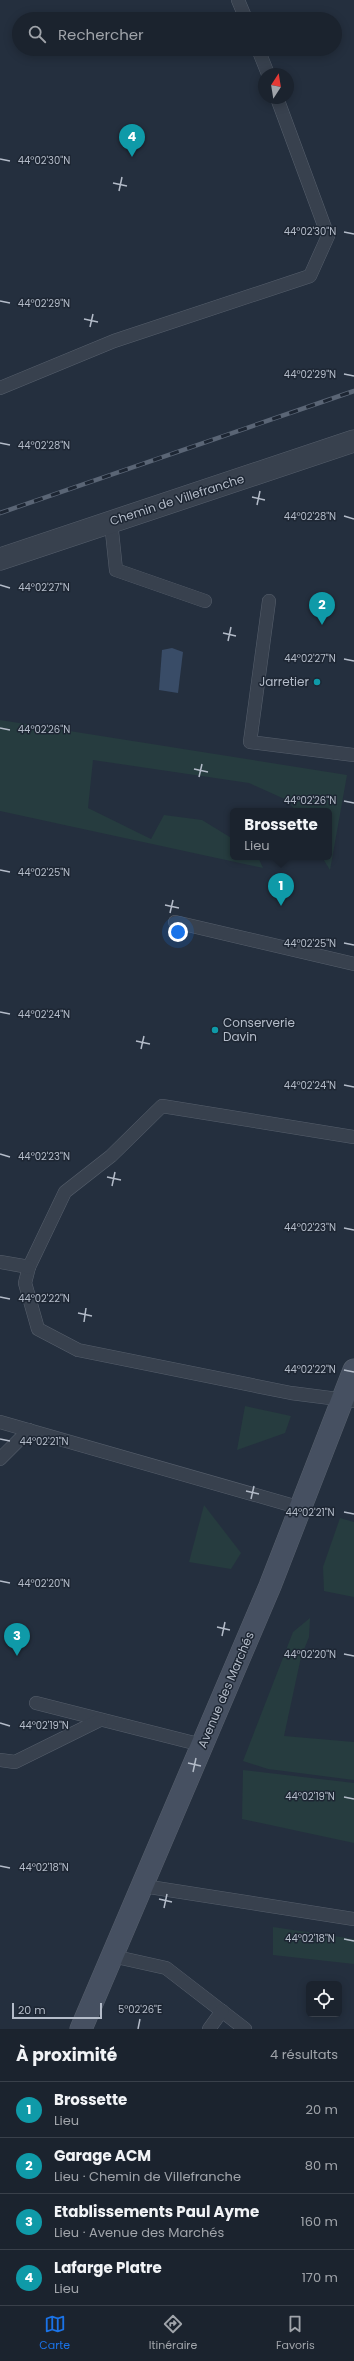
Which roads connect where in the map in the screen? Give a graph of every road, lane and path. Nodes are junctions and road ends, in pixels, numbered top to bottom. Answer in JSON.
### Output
{"nodes":[{"id":1,"x":238,"y":0,"type":"edge"},
{"id":2,"x":243,"y":12,"type":"edge"},
{"id":3,"x":261,"y":56,"type":"edge"},
{"id":4,"x":266,"y":68,"type":"edge"},
{"id":5,"x":280,"y":104,"type":"edge"},
{"id":6,"x":0,"y":388,"type":"edge"},
{"id":7,"x":354,"y":441,"type":"edge"},
{"id":8,"x":111,"y":522,"type":"junction"},
{"id":9,"x":0,"y":559,"type":"edge"},
{"id":10,"x":205,"y":601,"type":"dead end"},
{"id":11,"x":270,"y":602,"type":"dead end"},
{"id":12,"x":354,"y":755,"type":"edge"},
{"id":13,"x":175,"y":922,"type":"dead end"},
{"id":14,"x":354,"y":964,"type":"edge"},
{"id":15,"x":354,"y":1137,"type":"edge"},
{"id":16,"x":0,"y":1262,"type":"edge"},
{"id":17,"x":29,"y":1267,"type":"junction"},
{"id":18,"x":354,"y":1370,"type":"edge"},
{"id":19,"x":349,"y":1400,"type":"edge"},
{"id":20,"x":0,"y":1422,"type":"edge"},
{"id":21,"x":29,"y":1430,"type":"junction"},
{"id":22,"x":0,"y":1459,"type":"edge"},
{"id":23,"x":301,"y":1508,"type":"junction"},
{"id":24,"x":36,"y":1703,"type":"dead end"},
{"id":25,"x":100,"y":1720,"type":"junction"},
{"id":26,"x":202,"y":1746,"type":"junction"},
{"id":27,"x":0,"y":1760,"type":"edge"},
{"id":28,"x":143,"y":1886,"type":"junction"},
{"id":29,"x":354,"y":1919,"type":"edge"},
{"id":30,"x":112,"y":1956,"type":"junction"},
{"id":31,"x":222,"y":2011,"type":"junction"},
{"id":32,"x":81,"y":2029,"type":"edge"},
{"id":33,"x":209,"y":2029,"type":"edge"},
{"id":34,"x":244,"y":2029,"type":"edge"}],
"edges":[{"from":1,"to":2,"type":"lane"},
{"from":3,"to":4,"type":"lane"},
{"from":5,"to":6,"type":"lane"},
{"from":7,"to":8,"type":"street","name":"Chemin de Villefranche"},
{"from":8,"to":9,"type":"street","name":"Chemin de Villefranche"},
{"from":8,"to":10,"type":"lane"},
{"from":11,"to":12,"type":"lane"},
{"from":13,"to":14,"type":"lane"},
{"from":15,"to":17,"type":"lane"},
{"from":16,"to":17,"type":"lane"},
{"from":17,"to":19,"type":"lane"},
{"from":18,"to":19,"type":"street","name":"Avenue des Marchés"},
{"from":19,"to":23,"type":"street","name":"Avenue des Marchés"},
{"from":20,"to":21,"type":"lane"},
{"from":21,"to":22,"type":"lane"},
{"from":21,"to":23,"type":"lane"},
{"from":23,"to":26,"type":"street","name":"Avenue des Marchés"},
{"from":24,"to":25,"type":"lane"},
{"from":25,"to":26,"type":"lane"},
{"from":25,"to":27,"type":"lane"},
{"from":26,"to":28,"type":"street","name":"Avenue des Marchés"},
{"from":28,"to":29,"type":"lane"},
{"from":28,"to":30,"type":"street","name":"Avenue des Marchés"},
{"from":30,"to":31,"type":"lane"},
{"from":30,"to":32,"type":"street","name":"Avenue des Marchés"},
{"from":31,"to":33,"type":"lane"},
{"from":31,"to":34,"type":"lane"}]}
